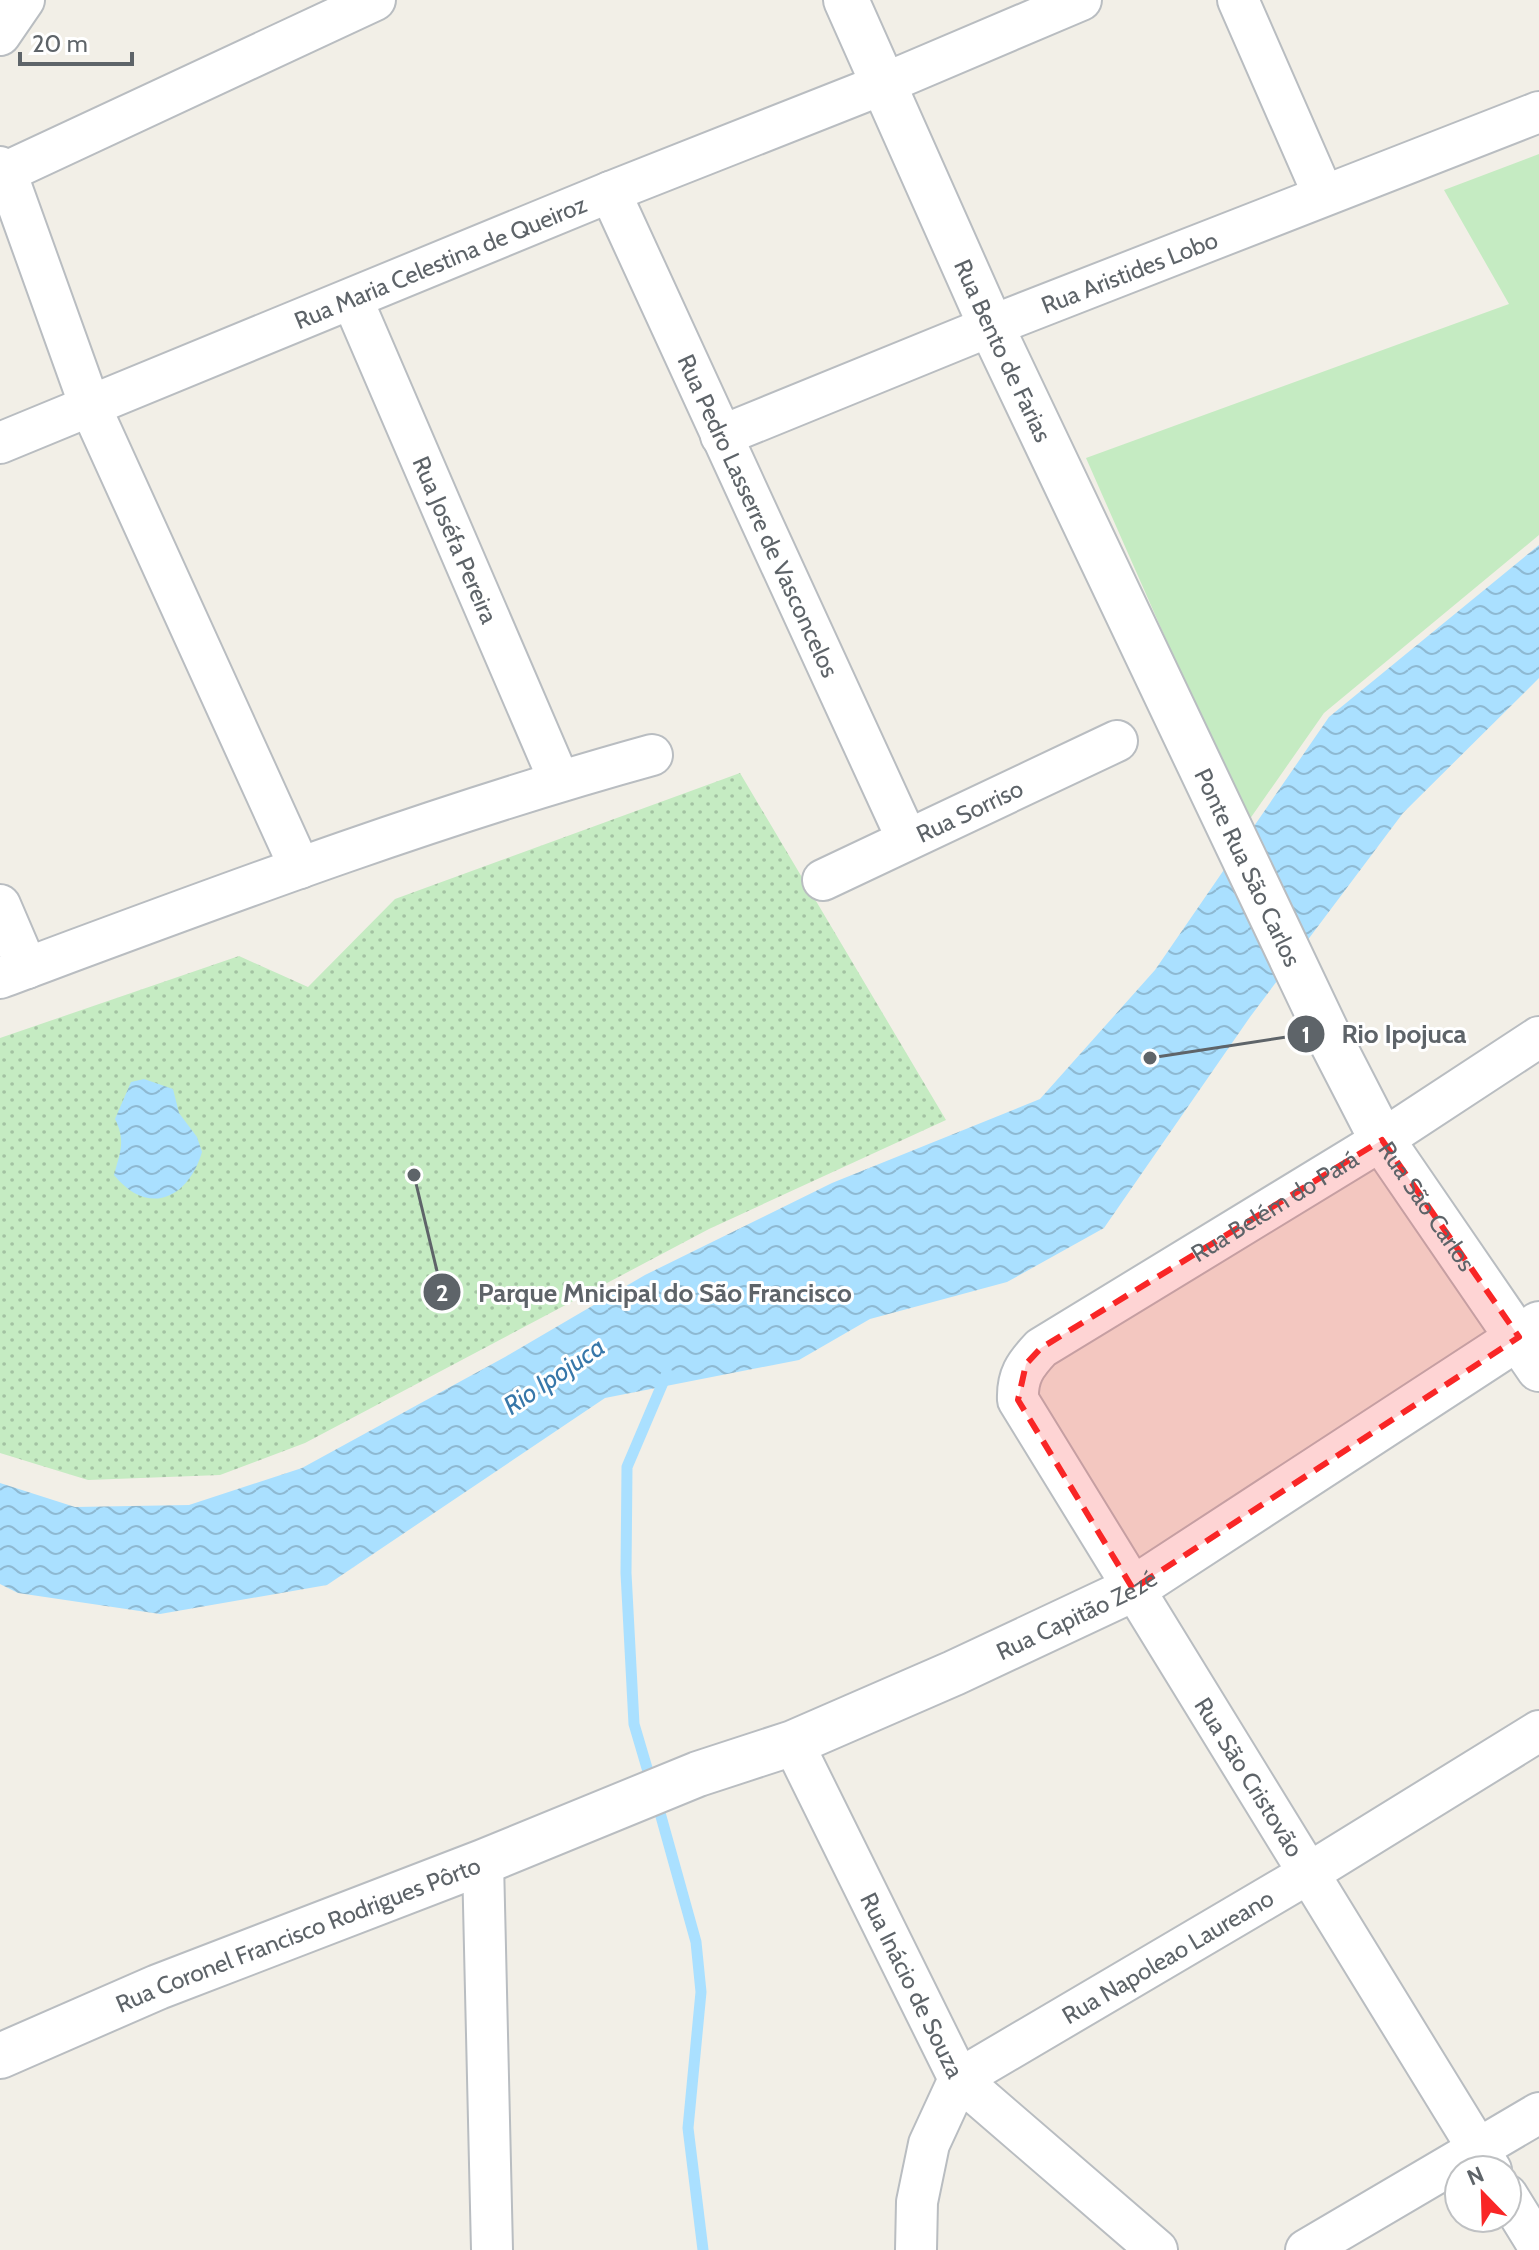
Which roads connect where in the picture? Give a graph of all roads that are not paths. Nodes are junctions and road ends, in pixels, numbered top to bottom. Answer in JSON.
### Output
{"nodes":[{"id":1,"x":24,"y":0,"type":"edge"},
{"id":2,"x":375,"y":0,"type":"edge"},
{"id":3,"x":846,"y":0,"type":"edge"},
{"id":4,"x":1081,"y":0,"type":"edge"},
{"id":5,"x":1238,"y":0,"type":"edge"},
{"id":6,"x":0,"y":35,"type":"edge"},
{"id":7,"x":881,"y":85,"type":"junction"},
{"id":8,"x":1539,"y":112,"type":"edge"},
{"id":9,"x":3,"y":169,"type":"edge"},
{"id":10,"x":610,"y":192,"type":"junction"},
{"id":11,"x":1323,"y":194,"type":"junction"},
{"id":12,"x":352,"y":299,"type":"junction"},
{"id":13,"x":991,"y":326,"type":"junction"},
{"id":14,"x":90,"y":406,"type":"junction"},
{"id":15,"x":721,"y":436,"type":"junction"},
{"id":16,"x":0,"y":443,"type":"edge"},
{"id":17,"x":1168,"y":699,"type":"joint"},
{"id":18,"x":1117,"y":741,"type":"dead end"},
{"id":19,"x":652,"y":755,"type":"dead end"},
{"id":20,"x":559,"y":780,"type":"junction"},
{"id":21,"x":907,"y":839,"type":"junction"},
{"id":22,"x":300,"y":868,"type":"junction"},
{"id":23,"x":823,"y":880,"type":"dead end"},
{"id":24,"x":0,"y":905,"type":"edge"},
{"id":25,"x":13,"y":973,"type":"edge"},
{"id":26,"x":1329,"y":1037,"type":"joint"},
{"id":27,"x":1539,"y":1037,"type":"edge"},
{"id":28,"x":1382,"y":1140,"type":"junction"},
{"id":29,"x":1532,"y":1344,"type":"edge"},
{"id":30,"x":1018,"y":1381,"type":"joint"},
{"id":31,"x":1133,"y":1589,"type":"junction"},
{"id":32,"x":1539,"y":1731,"type":"edge"},
{"id":33,"x":793,"y":1743,"type":"junction"},
{"id":34,"x":596,"y":1816,"type":"joint"},
{"id":35,"x":483,"y":1862,"type":"junction"},
{"id":36,"x":1309,"y":1873,"type":"junction"},
{"id":37,"x":0,"y":2056,"type":"edge"},
{"id":38,"x":959,"y":2079,"type":"junction"},
{"id":39,"x":1539,"y":2113,"type":"edge"},
{"id":40,"x":1481,"y":2154,"type":"edge"},
{"id":41,"x":1490,"y":2154,"type":"edge"},
{"id":42,"x":1443,"y":2180,"type":"edge"},
{"id":43,"x":1523,"y":2221,"type":"edge"},
{"id":44,"x":1539,"y":2247,"type":"edge"},
{"id":45,"x":492,"y":2250,"type":"edge"},
{"id":46,"x":916,"y":2250,"type":"edge"},
{"id":47,"x":1157,"y":2250,"type":"edge"},
{"id":48,"x":1306,"y":2250,"type":"edge"}],
"edges":[{"from":1,"to":6,"type":"street"},
{"from":2,"to":9,"type":"street"},
{"from":3,"to":7,"type":"street","name":"Rua Bento de Farias"},
{"from":4,"to":7,"type":"street","name":"Rua Maria Celestina de Queiroz"},
{"from":5,"to":11,"type":"street"},
{"from":7,"to":10,"type":"street","name":"Rua Maria Celestina de Queiroz"},
{"from":7,"to":13,"type":"street","name":"Rua Bento de Farias"},
{"from":8,"to":11,"type":"street","name":"Rua Aristides Lobo"},
{"from":9,"to":14,"type":"street"},
{"from":10,"to":12,"type":"street","name":"Rua Maria Celestina de Queiroz"},
{"from":10,"to":15,"type":"street","name":"Rua Pedro Lasserre de Vasconcelos"},
{"from":11,"to":13,"type":"street","name":"Rua Aristides Lobo"},
{"from":12,"to":14,"type":"street","name":"Rua Maria Celestina de Queiroz"},
{"from":12,"to":20,"type":"street","name":"Rua Joséfa Pereira"},
{"from":13,"to":15,"type":"street","name":"Rua Aristides Lobo"},
{"from":13,"to":17,"type":"street","name":"Rua Bento de Farias"},
{"from":14,"to":16,"type":"street","name":"Rua Maria Celestina de Queiroz"},
{"from":14,"to":22,"type":"street"},
{"from":15,"to":21,"type":"street","name":"Rua Pedro Lasserre de Vasconcelos"},
{"from":17,"to":26,"type":"street","name":"Ponte Rua São Carlos"},
{"from":18,"to":21,"type":"street","name":"Rua Sorriso"},
{"from":19,"to":20,"type":"street"},
{"from":20,"to":22,"type":"street"},
{"from":21,"to":23,"type":"street","name":"Rua Sorriso"},
{"from":22,"to":25,"type":"street"},
{"from":24,"to":25,"type":"street"},
{"from":26,"to":28,"type":"street","name":"Rua São Carlos"},
{"from":27,"to":28,"type":"street","name":"Rua Belém do Pará"},
{"from":28,"to":29,"type":"street","name":"Rua São Carlos"},
{"from":28,"to":30,"type":"street","name":"Rua Belém do Pará"},
{"from":29,"to":31,"type":"street","name":"Rua Capitão Zezé"},
{"from":30,"to":31,"type":"street","name":"Rua São Cristovão"},
{"from":31,"to":33,"type":"street","name":"Rua Capitão Zezé"},
{"from":31,"to":36,"type":"street","name":"Rua São Cristovão"},
{"from":32,"to":36,"type":"street","name":"Rua Napoleao Laureano"},
{"from":33,"to":34,"type":"street","name":"Rua Capitão Zezé"},
{"from":33,"to":38,"type":"street","name":"Rua Inácio de Souza"},
{"from":34,"to":35,"type":"street","name":"Rua Coronel Francisco Rodrigues Pôrto"},
{"from":35,"to":37,"type":"street","name":"Rua Coronel Francisco Rodrigues Pôrto"},
{"from":35,"to":45,"type":"street"},
{"from":36,"to":38,"type":"street","name":"Rua Napoleao Laureano"},
{"from":36,"to":40,"type":"street","name":"Rua São Cristovão"},
{"from":38,"to":46,"type":"street"},
{"from":38,"to":47,"type":"street","name":"Rua Inácio de Souza"},
{"from":39,"to":41,"type":"street"},
{"from":42,"to":48,"type":"street"},
{"from":43,"to":44,"type":"street"}]}
